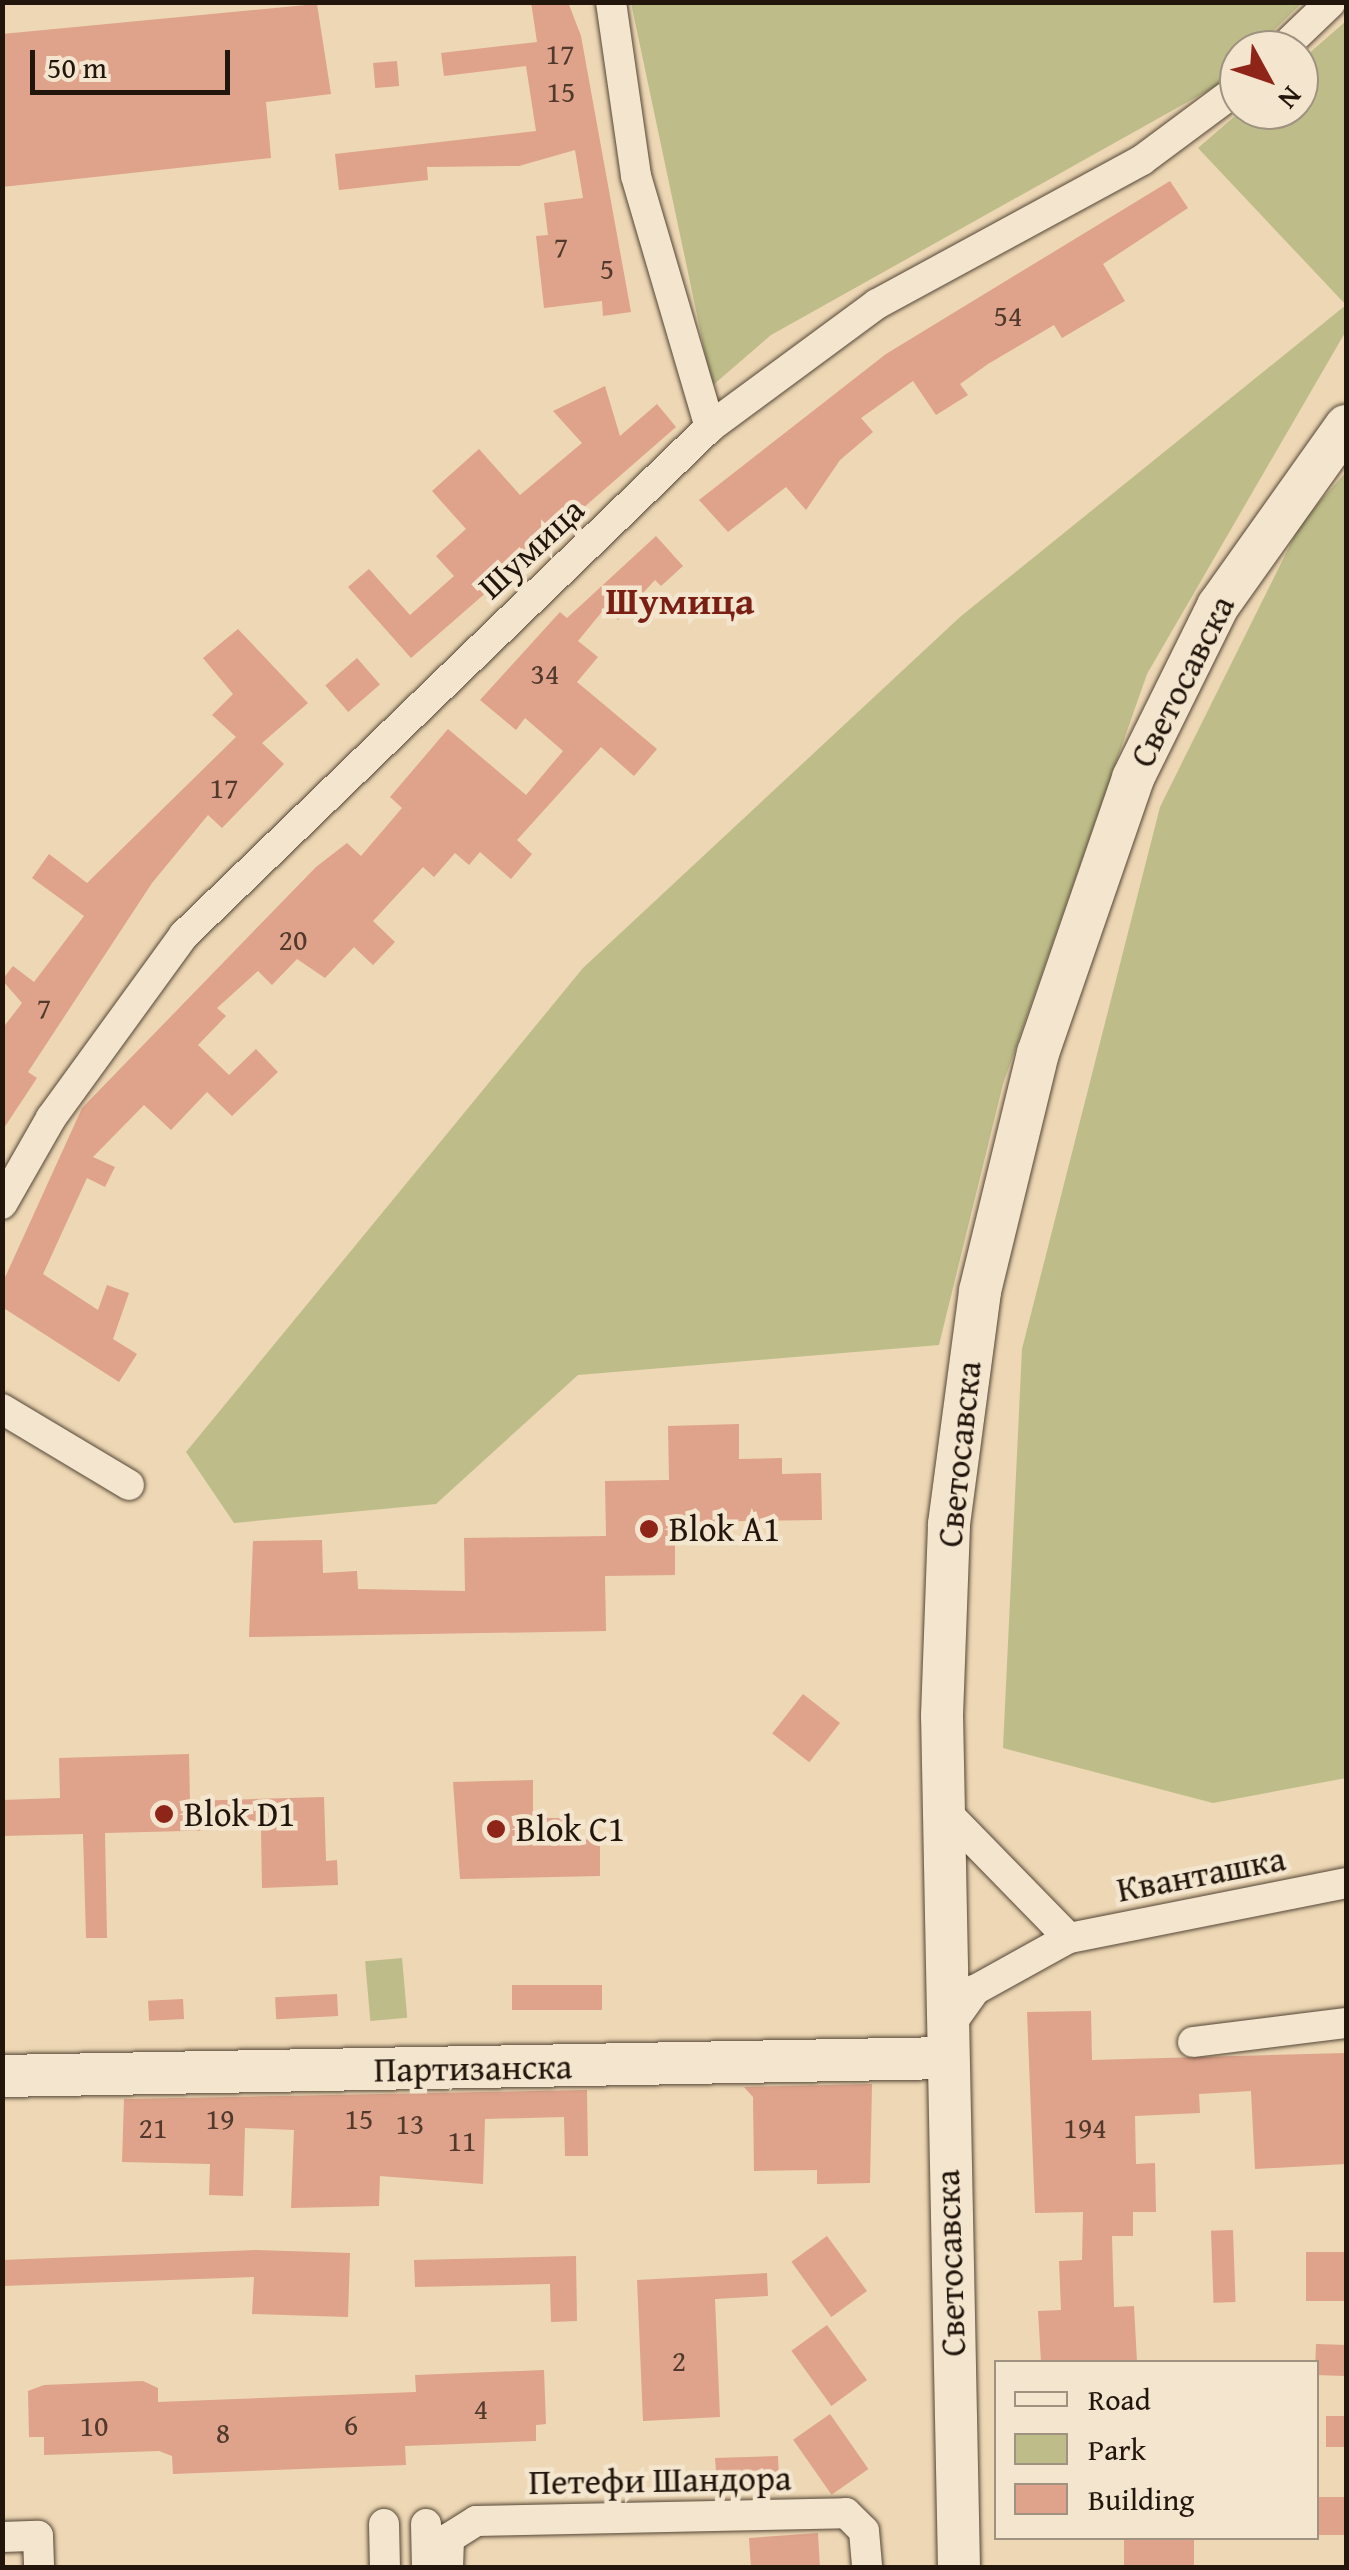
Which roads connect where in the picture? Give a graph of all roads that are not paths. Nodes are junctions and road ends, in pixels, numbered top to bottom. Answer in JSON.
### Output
{"nodes":[{"id":1,"x":610,"y":2,"type":"edge"},
{"id":2,"x":1331,"y":2,"type":"edge"},
{"id":3,"x":1302,"y":30,"type":"edge"},
{"id":4,"x":1219,"y":103,"type":"edge"},
{"id":5,"x":1346,"y":426,"type":"edge"},
{"id":6,"x":710,"y":427,"type":"junction"},
{"id":7,"x":2,"y":1204,"type":"edge"},
{"id":8,"x":2,"y":1408,"type":"edge"},
{"id":9,"x":128,"y":1485,"type":"dead end"},
{"id":10,"x":941,"y":1807,"type":"junction"},
{"id":11,"x":1346,"y":1883,"type":"edge"},
{"id":12,"x":1070,"y":1938,"type":"junction"},
{"id":13,"x":1346,"y":2023,"type":"edge"},
{"id":14,"x":1192,"y":2042,"type":"dead end"},
{"id":15,"x":944,"y":2046,"type":"junction"},
{"id":16,"x":2,"y":2076,"type":"edge"},
{"id":17,"x":384,"y":2524,"type":"dead end"},
{"id":18,"x":426,"y":2524,"type":"dead end"},
{"id":19,"x":2,"y":2537,"type":"edge"},
{"id":20,"x":39,"y":2568,"type":"edge"},
{"id":21,"x":385,"y":2568,"type":"edge"},
{"id":22,"x":427,"y":2568,"type":"edge"},
{"id":23,"x":448,"y":2568,"type":"edge"},
{"id":24,"x":867,"y":2568,"type":"edge"},
{"id":25,"x":958,"y":2568,"type":"edge"}],
"edges":[{"from":1,"to":6,"type":"street"},
{"from":2,"to":3,"type":"street"},
{"from":4,"to":6,"type":"street","name":"Шумица"},
{"from":5,"to":10,"type":"main road","name":"Светосавска"},
{"from":6,"to":7,"type":"street","name":"Шумица"},
{"from":8,"to":9,"type":"street"},
{"from":10,"to":12,"type":"street"},
{"from":10,"to":15,"type":"main road","name":"Светосавска"},
{"from":11,"to":12,"type":"street","name":"Кванташка"},
{"from":12,"to":15,"type":"street","name":"Кванташка"},
{"from":13,"to":14,"type":"street"},
{"from":15,"to":16,"type":"main road","name":"Партизанска"},
{"from":15,"to":25,"type":"main road","name":"Светосавска"},
{"from":17,"to":21,"type":"street"},
{"from":18,"to":22,"type":"street"},
{"from":19,"to":20,"type":"street"},
{"from":23,"to":24,"type":"street","name":"Петефи Шандора"}]}
